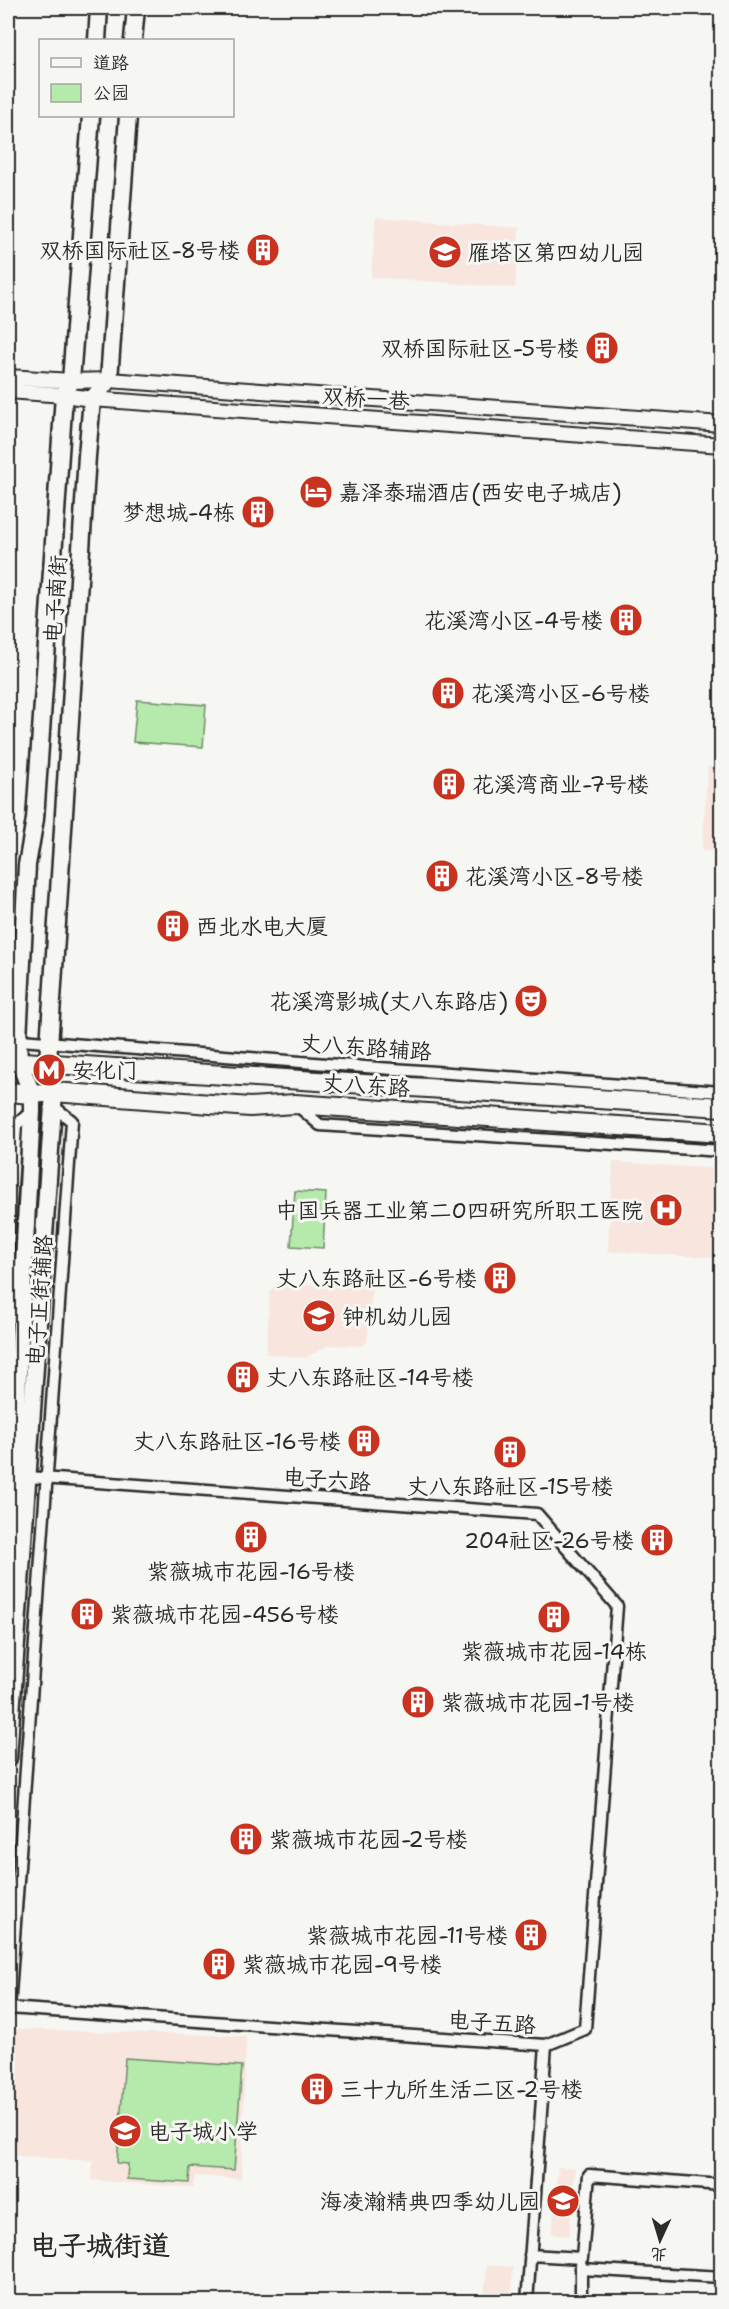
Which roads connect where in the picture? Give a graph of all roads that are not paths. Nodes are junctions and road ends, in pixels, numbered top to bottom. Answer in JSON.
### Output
{"nodes":[{"id":1,"x":99,"y":8,"type":"edge"},
{"id":2,"x":136,"y":8,"type":"edge"},
{"id":3,"x":97,"y":39,"type":"edge"},
{"id":4,"x":134,"y":39,"type":"edge"},
{"id":5,"x":91,"y":117,"type":"edge"},
{"id":6,"x":128,"y":117,"type":"edge"},
{"id":7,"x":8,"y":377,"type":"edge"},
{"id":8,"x":109,"y":380,"type":"junction"},
{"id":9,"x":68,"y":388,"type":"junction"},
{"id":10,"x":8,"y":391,"type":"edge"},
{"id":11,"x":92,"y":399,"type":"junction"},
{"id":12,"x":722,"y":424,"type":"edge"},
{"id":13,"x":722,"y":445,"type":"edge"},
{"id":14,"x":13,"y":1039,"type":"edge"},
{"id":15,"x":50,"y":1041,"type":"junction"},
{"id":16,"x":13,"y":1061,"type":"edge"},
{"id":17,"x":48,"y":1062,"type":"junction"},
{"id":18,"x":8,"y":1092,"type":"edge"},
{"id":19,"x":722,"y":1092,"type":"edge"},
{"id":20,"x":54,"y":1099,"type":"junction"},
{"id":21,"x":32,"y":1102,"type":"junction"},
{"id":22,"x":295,"y":1104,"type":"junction"},
{"id":23,"x":722,"y":1107,"type":"edge"},
{"id":24,"x":422,"y":1112,"type":"junction"},
{"id":25,"x":420,"y":1131,"type":"junction"},
{"id":26,"x":722,"y":1132,"type":"edge"},
{"id":27,"x":722,"y":1151,"type":"edge"},
{"id":28,"x":8,"y":1248,"type":"edge"},
{"id":29,"x":28,"y":1477,"type":"junction"},
{"id":30,"x":46,"y":1478,"type":"junction"},
{"id":31,"x":14,"y":1537,"type":"edge"},
{"id":32,"x":8,"y":1563,"type":"edge"},
{"id":33,"x":594,"y":1579,"type":"joint"},
{"id":34,"x":8,"y":1758,"type":"edge"},
{"id":35,"x":8,"y":2008,"type":"edge"},
{"id":36,"x":546,"y":2045,"type":"junction"},
{"id":37,"x":722,"y":2185,"type":"edge"},
{"id":38,"x":530,"y":2254,"type":"junction"},
{"id":39,"x":582,"y":2264,"type":"junction"},
{"id":40,"x":722,"y":2277,"type":"edge"},
{"id":41,"x":526,"y":2301,"type":"edge"},
{"id":42,"x":580,"y":2301,"type":"edge"}],
"edges":[{"from":1,"to":3,"type":"main road"},
{"from":2,"to":4,"type":"main road"},
{"from":5,"to":9,"type":"main road","name":"电子南街"},
{"from":6,"to":8,"type":"main road"},
{"from":7,"to":9,"type":"street","name":"双桥一巷"},
{"from":8,"to":9,"type":"street","name":"双桥一巷"},
{"from":8,"to":11,"type":"main road"},
{"from":8,"to":12,"type":"street","name":"双桥一巷"},
{"from":9,"to":10,"type":"street","name":"双桥一巷"},
{"from":9,"to":11,"type":"street","name":"双桥一巷"},
{"from":9,"to":14,"type":"main road","name":"电子南街"},
{"from":11,"to":13,"type":"street","name":"双桥一巷"},
{"from":11,"to":15,"type":"main road","name":"电子南街"},
{"from":14,"to":15,"type":"street","name":"丈八东路辅路"},
{"from":14,"to":16,"type":"main road","name":"电子南街"},
{"from":15,"to":17,"type":"main road","name":"电子南街"},
{"from":15,"to":19,"type":"street","name":"丈八东路辅路"},
{"from":16,"to":17,"type":"main road","name":"丈八东路"},
{"from":16,"to":21,"type":"main road","name":"电子南街"},
{"from":17,"to":20,"type":"main road","name":"电子南街"},
{"from":17,"to":23,"type":"main road","name":"丈八东路"},
{"from":18,"to":21,"type":"main road","name":"丈八东路"},
{"from":20,"to":21,"type":"main road","name":"丈八东路"},
{"from":20,"to":22,"type":"main road","name":"丈八东路"},
{"from":20,"to":29,"type":"main road","name":"电子南街"},
{"from":20,"to":30,"type":"street","name":"电子正街辅路"},
{"from":21,"to":28,"type":"street","name":"电子正街辅路"},
{"from":21,"to":31,"type":"main road"},
{"from":22,"to":24,"type":"main road","name":"丈八东路"},
{"from":22,"to":25,"type":"street"},
{"from":24,"to":25,"type":"street"},
{"from":24,"to":26,"type":"main road","name":"丈八东路"},
{"from":25,"to":27,"type":"street"},
{"from":29,"to":30,"type":"street","name":"电子六路"},
{"from":29,"to":31,"type":"main road","name":"电子南街"},
{"from":30,"to":33,"type":"street","name":"电子六路"},
{"from":30,"to":35,"type":"street","name":"电子正街辅路"},
{"from":31,"to":32,"type":"main road"},
{"from":31,"to":34,"type":"main road"},
{"from":33,"to":36,"type":"street","name":"电子五路"},
{"from":35,"to":36,"type":"street","name":"电子五路"},
{"from":36,"to":38,"type":"street"},
{"from":37,"to":39,"type":"street"},
{"from":38,"to":39,"type":"street"},
{"from":38,"to":41,"type":"street"},
{"from":39,"to":40,"type":"street"},
{"from":39,"to":42,"type":"street"}]}
